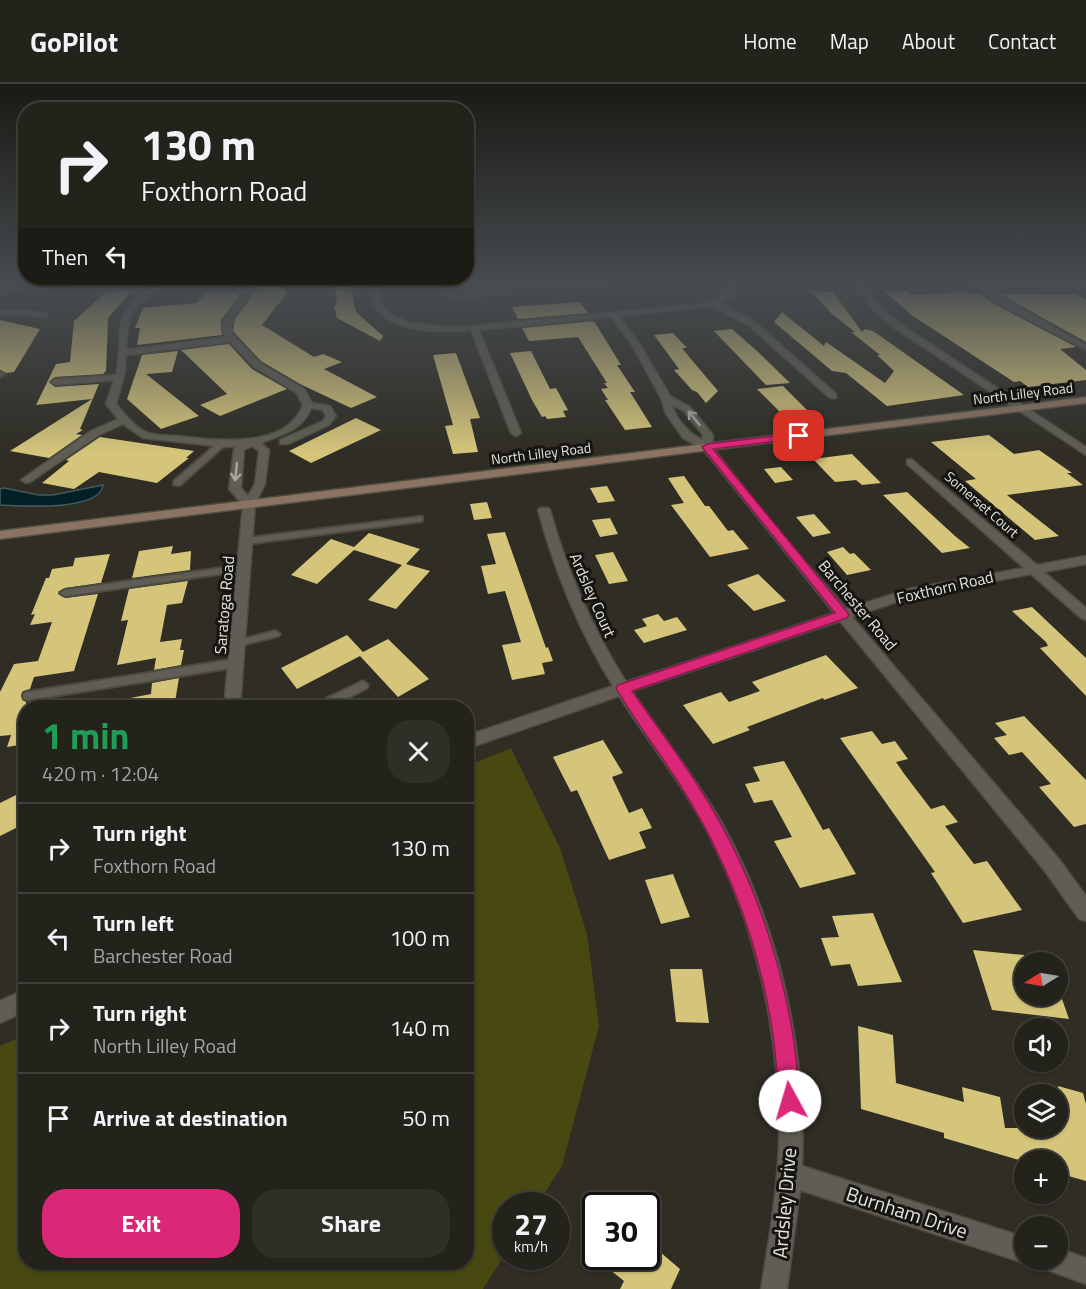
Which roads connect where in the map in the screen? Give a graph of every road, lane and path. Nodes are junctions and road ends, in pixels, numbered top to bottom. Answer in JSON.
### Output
{"nodes":[{"id":1,"x":122,"y":341,"type":"edge"},
{"id":2,"x":214,"y":341,"type":"edge"},
{"id":3,"x":233,"y":341,"type":"edge"},
{"id":4,"x":479,"y":341,"type":"edge"},
{"id":5,"x":634,"y":341,"type":"edge"},
{"id":6,"x":771,"y":341,"type":"edge"},
{"id":7,"x":921,"y":341,"type":"edge"},
{"id":8,"x":122,"y":353,"type":"junction"},
{"id":9,"x":119,"y":377,"type":"junction"},
{"id":10,"x":55,"y":382,"type":"dead end"},
{"id":11,"x":833,"y":396,"type":"dead end"},
{"id":12,"x":666,"y":398,"type":"junction"},
{"id":13,"x":1086,"y":400,"type":"edge"},
{"id":14,"x":308,"y":405,"type":"junction"},
{"id":15,"x":1022,"y":409,"type":"junction"},
{"id":16,"x":124,"y":420,"type":"junction"},
{"id":17,"x":516,"y":433,"type":"dead end"},
{"id":18,"x":253,"y":442,"type":"junction"},
{"id":19,"x":284,"y":442,"type":"dead end"},
{"id":20,"x":222,"y":444,"type":"junction"},
{"id":21,"x":707,"y":447,"type":"junction"},
{"id":22,"x":1086,"y":452,"type":"edge"},
{"id":23,"x":911,"y":462,"type":"dead end"},
{"id":24,"x":26,"y":480,"type":"dead end"},
{"id":25,"x":177,"y":483,"type":"dead end"},
{"id":26,"x":249,"y":504,"type":"junction"},
{"id":27,"x":543,"y":510,"type":"dead end"},
{"id":28,"x":419,"y":519,"type":"dead end"},
{"id":29,"x":0,"y":535,"type":"edge"},
{"id":30,"x":247,"y":541,"type":"junction"},
{"id":31,"x":1086,"y":560,"type":"edge"},
{"id":32,"x":244,"y":568,"type":"junction"},
{"id":33,"x":1033,"y":569,"type":"junction"},
{"id":34,"x":65,"y":592,"type":"dead end"},
{"id":35,"x":843,"y":615,"type":"junction"},
{"id":36,"x":1086,"y":615,"type":"edge"},
{"id":37,"x":275,"y":634,"type":"dead end"},
{"id":38,"x":238,"y":643,"type":"junction"},
{"id":39,"x":236,"y":663,"type":"junction"},
{"id":40,"x":363,"y":685,"type":"dead end"},
{"id":41,"x":623,"y":688,"type":"junction"},
{"id":42,"x":27,"y":696,"type":"dead end"},
{"id":43,"x":233,"y":700,"type":"edge"},
{"id":44,"x":333,"y":700,"type":"edge"},
{"id":45,"x":474,"y":740,"type":"edge"},
{"id":46,"x":1086,"y":912,"type":"edge"},
{"id":47,"x":18,"y":1003,"type":"edge"},
{"id":48,"x":0,"y":1012,"type":"edge"},
{"id":49,"x":789,"y":1174,"type":"junction"},
{"id":50,"x":1014,"y":1247,"type":"edge"},
{"id":51,"x":1068,"y":1264,"type":"edge"},
{"id":52,"x":1086,"y":1270,"type":"edge"},
{"id":53,"x":774,"y":1289,"type":"edge"}],
"edges":[{"from":1,"to":8,"type":"street"},
{"from":2,"to":8,"type":"street"},
{"from":3,"to":14,"type":"street"},
{"from":4,"to":17,"type":"street"},
{"from":5,"to":12,"type":"street","name":"Barchester Road"},
{"from":6,"to":11,"type":"street"},
{"from":7,"to":15,"type":"street"},
{"from":8,"to":9,"type":"street"},
{"from":9,"to":10,"type":"street"},
{"from":9,"to":16,"type":"street"},
{"from":12,"to":21,"type":"street","name":"Barchester Road"},
{"from":21,"to":12,"type":"street","one_way":true},
{"from":13,"to":15,"type":"street","name":"North Lilley Road"},
{"from":14,"to":18,"type":"street"},
{"from":14,"to":19,"type":"street"},
{"from":15,"to":21,"type":"street","name":"North Lilley Road"},
{"from":15,"to":22,"type":"street"},
{"from":16,"to":20,"type":"street"},
{"from":16,"to":24,"type":"street"},
{"from":18,"to":20,"type":"street"},
{"from":18,"to":26,"type":"street"},
{"from":18,"to":26,"type":"street","one_way":true},
{"from":20,"to":25,"type":"lane"},
{"from":21,"to":26,"type":"street","name":"North Lilley Road"},
{"from":21,"to":35,"type":"street","name":"Barchester Road"},
{"from":23,"to":33,"type":"street","name":"Somerset Court"},
{"from":26,"to":29,"type":"street","name":"North Lilley Road"},
{"from":26,"to":30,"type":"street","name":"Saratoga Road"},
{"from":27,"to":41,"type":"street","name":"Ardsley Court"},
{"from":28,"to":30,"type":"lane"},
{"from":30,"to":32,"type":"street","name":"Saratoga Road"},
{"from":31,"to":33,"type":"street","name":"Foxthorn Road"},
{"from":32,"to":34,"type":"lane"},
{"from":32,"to":38,"type":"street","name":"Saratoga Road"},
{"from":33,"to":35,"type":"street","name":"Foxthorn Road"},
{"from":33,"to":36,"type":"street","name":"Somerset Court"},
{"from":35,"to":41,"type":"street","name":"Foxthorn Road"},
{"from":35,"to":46,"type":"street","name":"Barchester Road"},
{"from":37,"to":38,"type":"lane"},
{"from":38,"to":39,"type":"street","name":"Saratoga Road"},
{"from":39,"to":42,"type":"lane"},
{"from":39,"to":43,"type":"street","name":"Saratoga Road"},
{"from":40,"to":44,"type":"lane"},
{"from":41,"to":45,"type":"street","name":"Foxthorn Road"},
{"from":41,"to":49,"type":"street","name":"Ardsley Drive"},
{"from":47,"to":48,"type":"street"},
{"from":49,"to":50,"type":"street","name":"Burnham Drive"},
{"from":49,"to":53,"type":"street","name":"Ardsley Drive"},
{"from":51,"to":52,"type":"street"}]}
